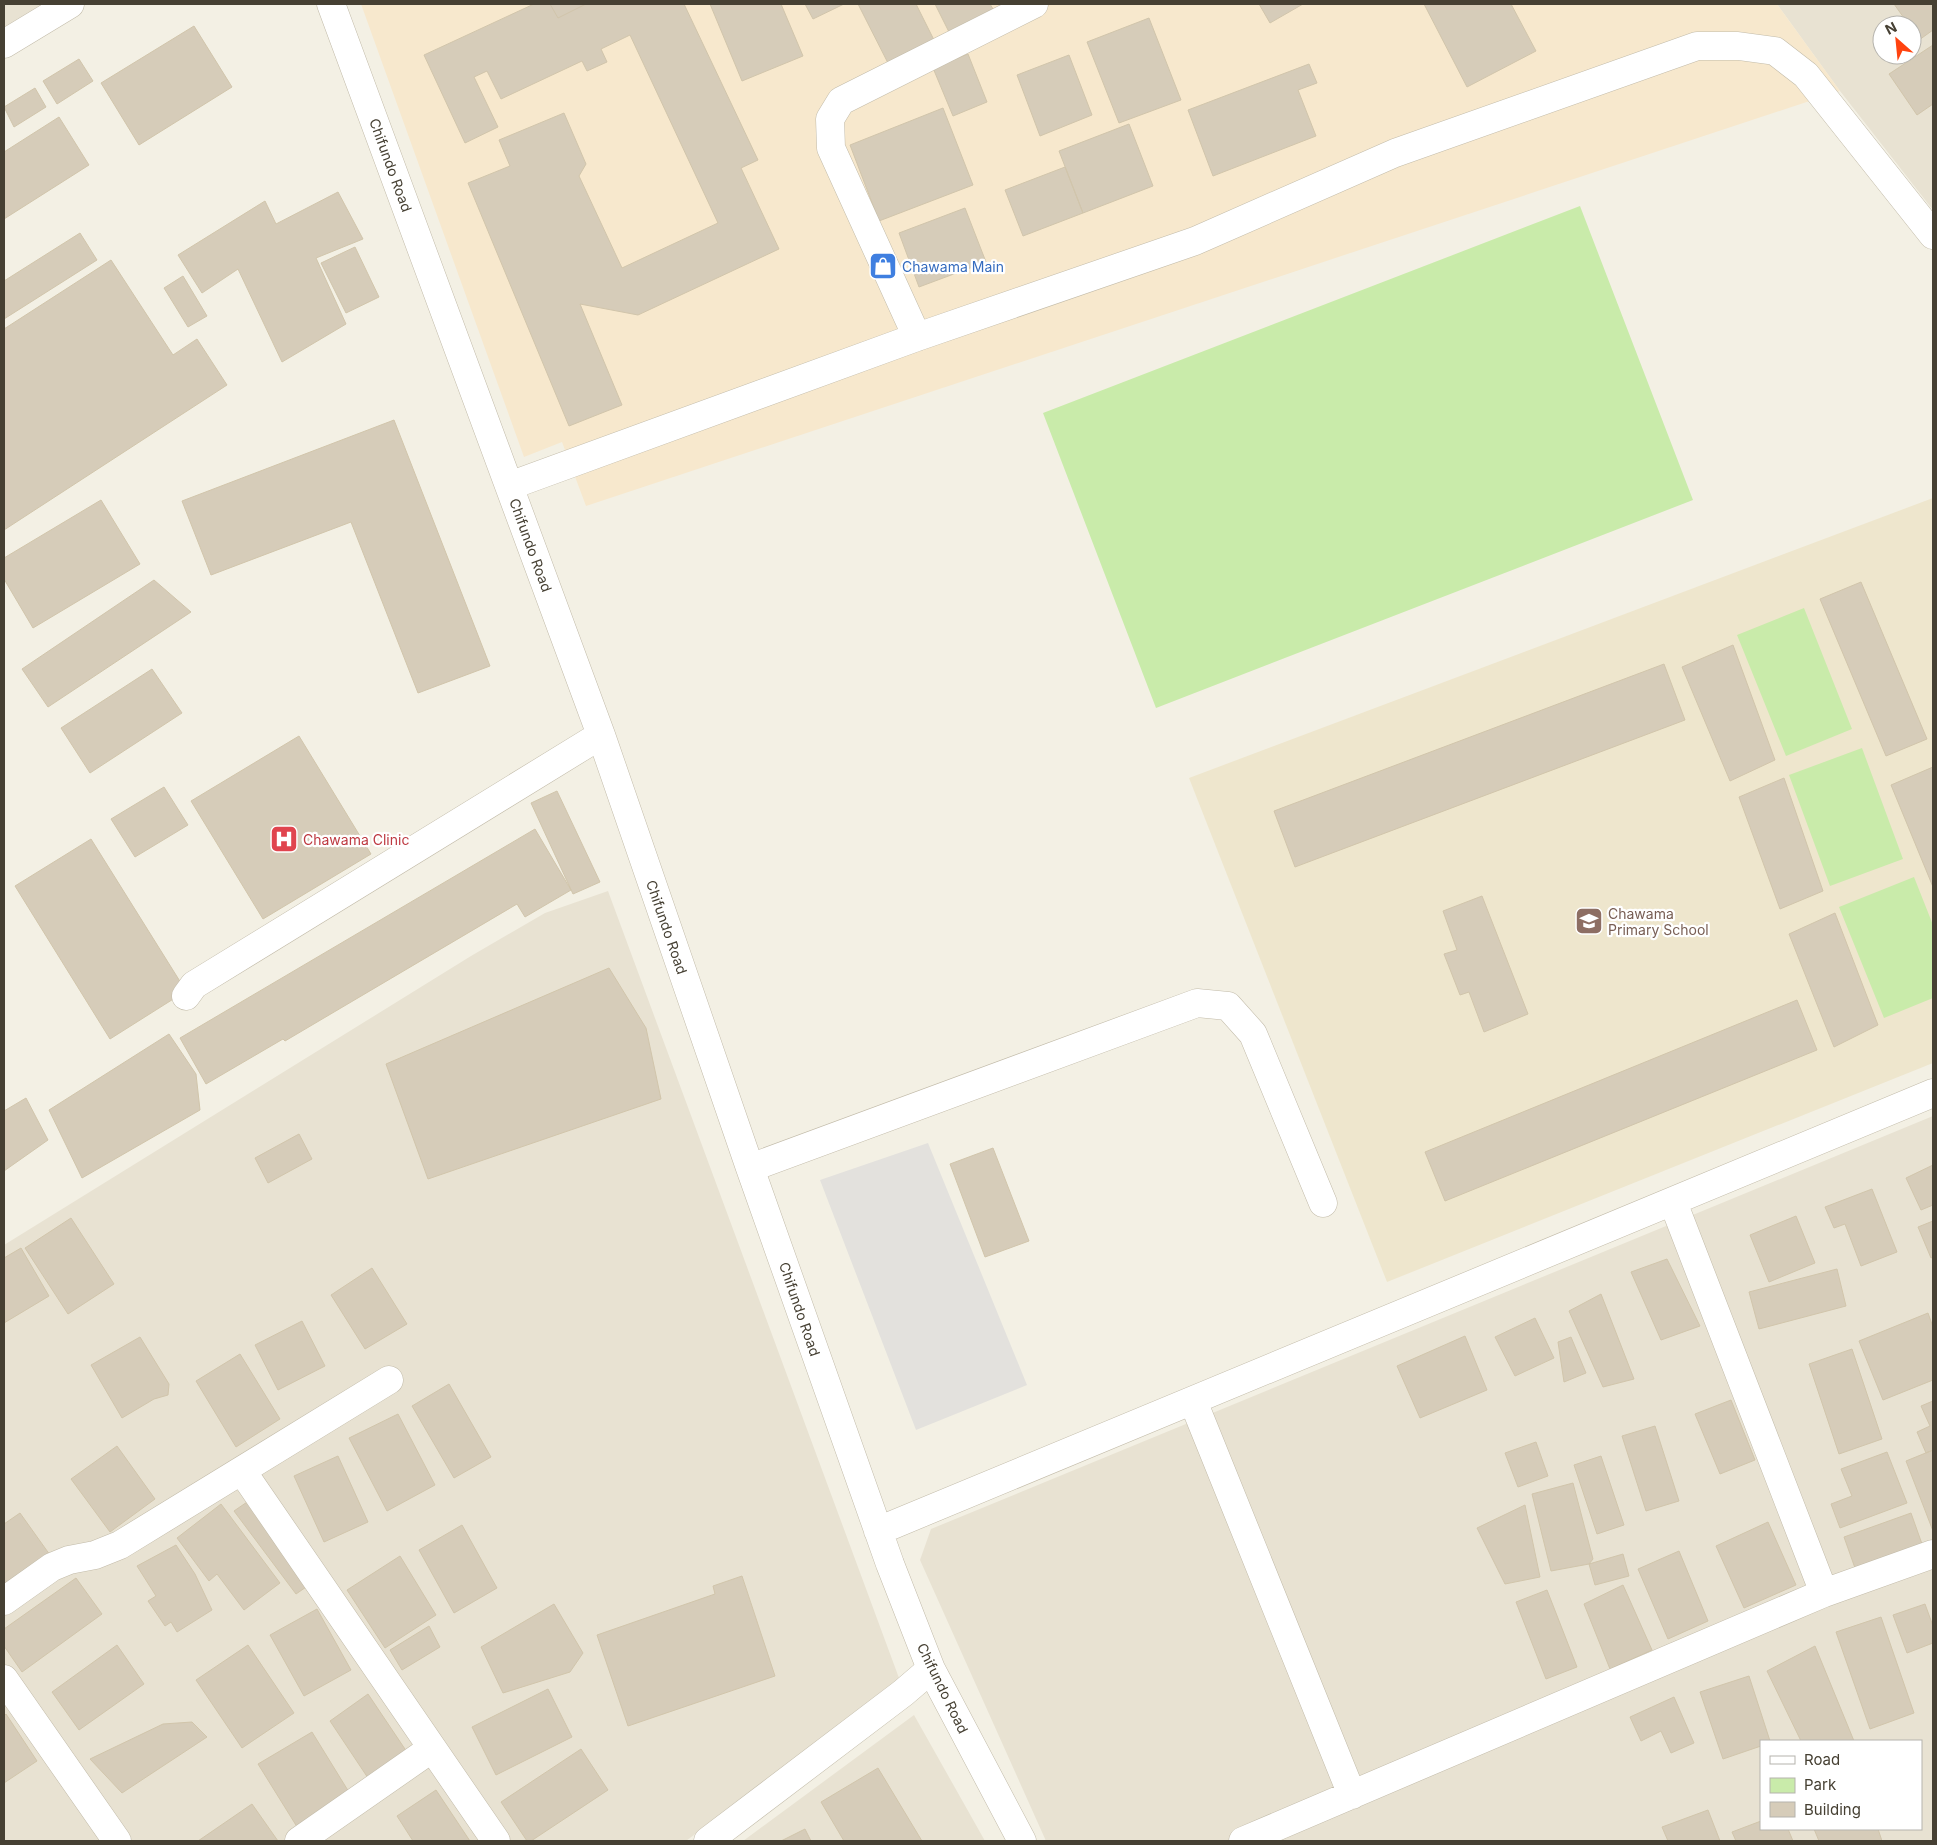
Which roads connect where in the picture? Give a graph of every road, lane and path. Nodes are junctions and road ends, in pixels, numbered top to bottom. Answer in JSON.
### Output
{"nodes":[{"id":1,"x":70,"y":4,"type":"edge"},
{"id":2,"x":330,"y":4,"type":"edge"},
{"id":3,"x":1034,"y":4,"type":"edge"},
{"id":4,"x":4,"y":44,"type":"edge"},
{"id":5,"x":1933,"y":235,"type":"edge"},
{"id":6,"x":917,"y":336,"type":"junction"},
{"id":7,"x":510,"y":486,"type":"junction"},
{"id":8,"x":602,"y":735,"type":"junction"},
{"id":9,"x":186,"y":996,"type":"dead end"},
{"id":10,"x":1933,"y":1093,"type":"edge"},
{"id":11,"x":750,"y":1168,"type":"junction"},
{"id":12,"x":1673,"y":1202,"type":"junction"},
{"id":13,"x":1323,"y":1203,"type":"dead end"},
{"id":14,"x":389,"y":1380,"type":"dead end"},
{"id":15,"x":1193,"y":1401,"type":"junction"},
{"id":16,"x":242,"y":1471,"type":"junction"},
{"id":17,"x":878,"y":1532,"type":"junction"},
{"id":18,"x":1933,"y":1554,"type":"edge"},
{"id":19,"x":1824,"y":1593,"type":"junction"},
{"id":20,"x":4,"y":1601,"type":"edge"},
{"id":21,"x":931,"y":1669,"type":"junction"},
{"id":22,"x":4,"y":1679,"type":"edge"},
{"id":23,"x":432,"y":1749,"type":"junction"},
{"id":24,"x":1352,"y":1795,"type":"junction"},
{"id":25,"x":117,"y":1841,"type":"edge"},
{"id":26,"x":299,"y":1841,"type":"edge"},
{"id":27,"x":496,"y":1841,"type":"edge"},
{"id":28,"x":708,"y":1841,"type":"edge"},
{"id":29,"x":1022,"y":1841,"type":"edge"},
{"id":30,"x":1243,"y":1841,"type":"edge"}],
"edges":[{"from":1,"to":4,"type":"street"},
{"from":2,"to":7,"type":"street","name":"Chifundo Road"},
{"from":3,"to":6,"type":"street"},
{"from":5,"to":6,"type":"street"},
{"from":6,"to":7,"type":"street"},
{"from":7,"to":8,"type":"street","name":"Chifundo Road"},
{"from":8,"to":9,"type":"street"},
{"from":8,"to":11,"type":"street","name":"Chifundo Road"},
{"from":10,"to":12,"type":"street"},
{"from":11,"to":13,"type":"street"},
{"from":11,"to":17,"type":"street","name":"Chifundo Road"},
{"from":12,"to":15,"type":"street"},
{"from":12,"to":19,"type":"street"},
{"from":14,"to":16,"type":"street"},
{"from":15,"to":17,"type":"street"},
{"from":15,"to":24,"type":"street"},
{"from":16,"to":20,"type":"street"},
{"from":16,"to":23,"type":"street"},
{"from":17,"to":21,"type":"street","name":"Chifundo Road"},
{"from":18,"to":19,"type":"street"},
{"from":19,"to":24,"type":"street"},
{"from":21,"to":28,"type":"street"},
{"from":21,"to":29,"type":"street","name":"Chifundo Road"},
{"from":22,"to":25,"type":"street"},
{"from":23,"to":26,"type":"street"},
{"from":23,"to":27,"type":"street"},
{"from":24,"to":30,"type":"street"}]}
